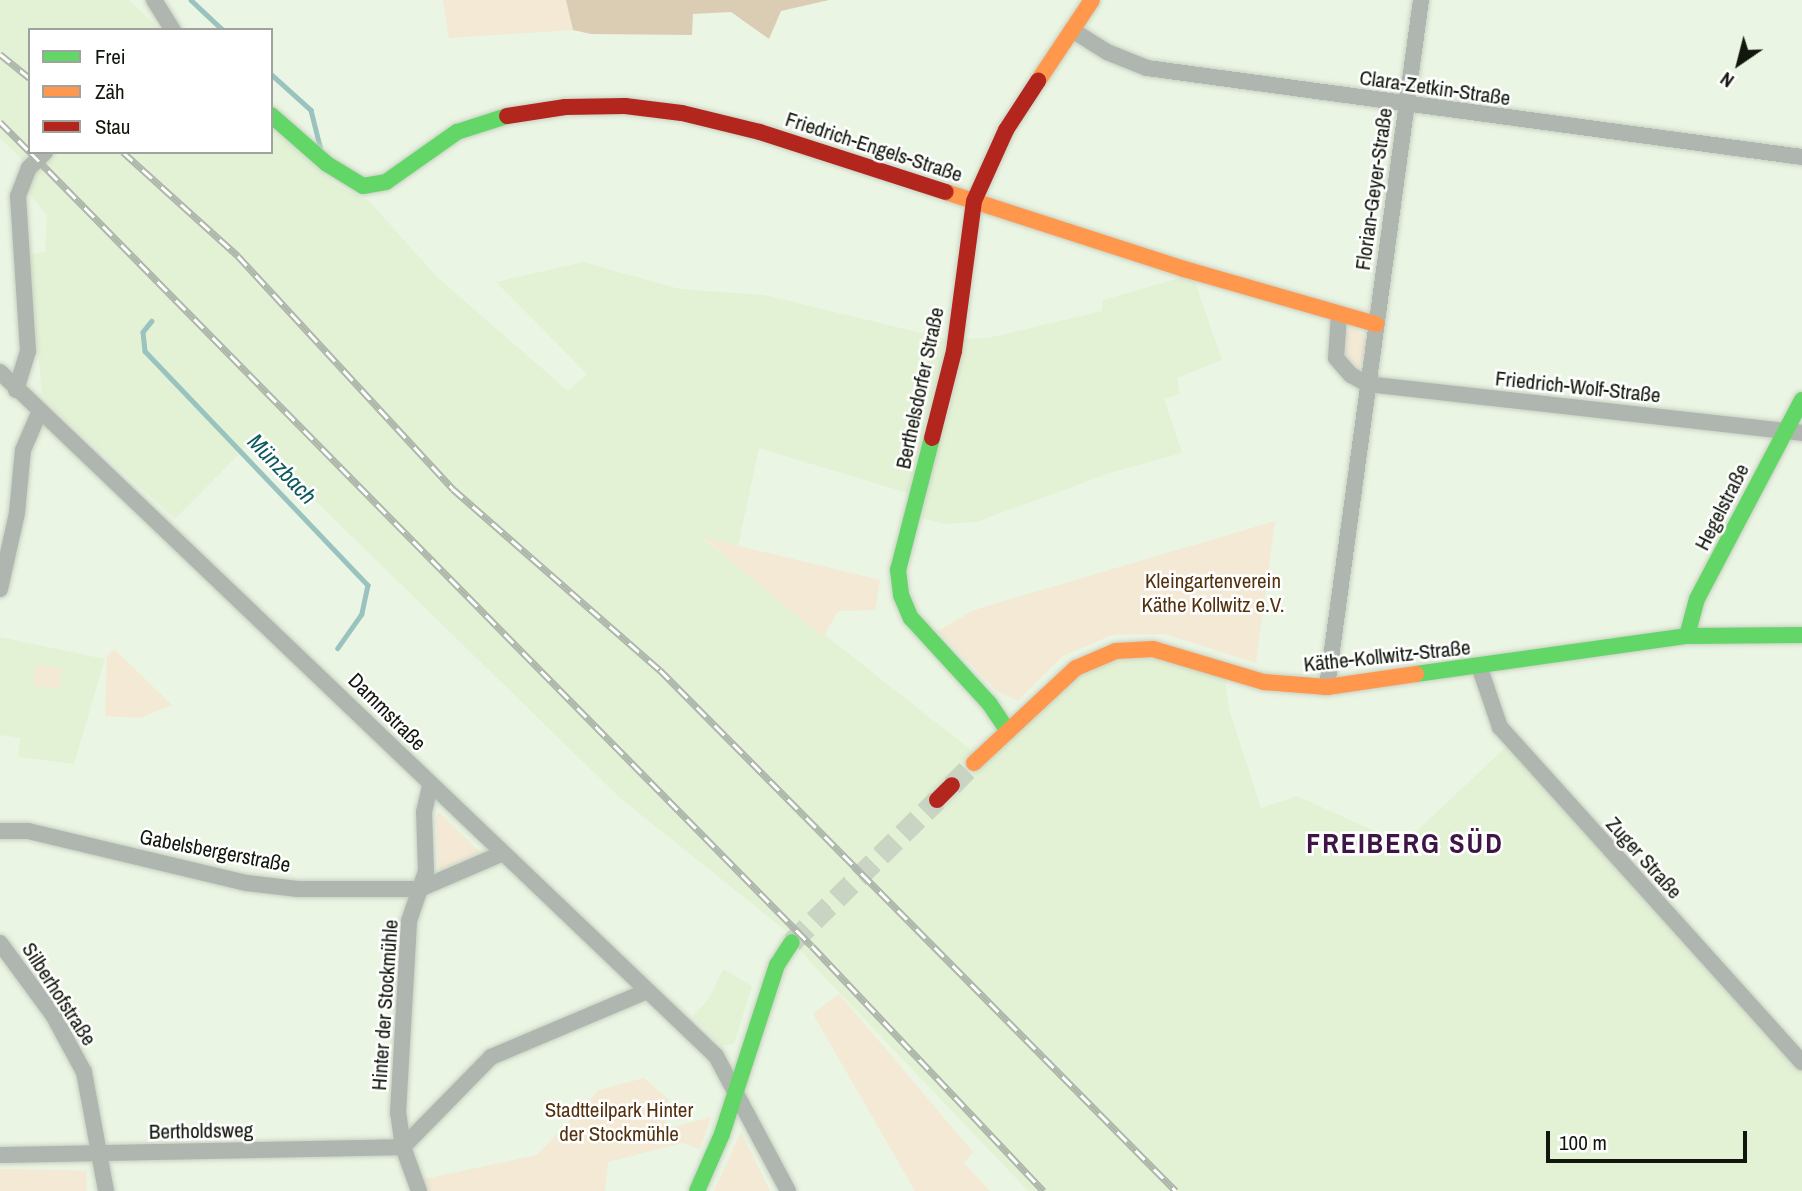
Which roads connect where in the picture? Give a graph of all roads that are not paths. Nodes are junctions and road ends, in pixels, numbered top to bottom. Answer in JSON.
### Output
{"nodes":[{"id":1,"x":154,"y":0,"type":"edge"},
{"id":2,"x":1092,"y":0,"type":"edge"},
{"id":3,"x":1421,"y":0,"type":"edge"},
{"id":4,"x":170,"y":28,"type":"edge"},
{"id":5,"x":1072,"y":30,"type":"junction"},
{"id":6,"x":1406,"y":106,"type":"junction"},
{"id":7,"x":273,"y":117,"type":"edge"},
{"id":8,"x":43,"y":154,"type":"edge"},
{"id":9,"x":1802,"y":157,"type":"edge"},
{"id":10,"x":974,"y":201,"type":"junction"},
{"id":11,"x":1339,"y":315,"type":"junction"},
{"id":12,"x":1376,"y":324,"type":"junction"},
{"id":13,"x":0,"y":372,"type":"edge"},
{"id":14,"x":1367,"y":384,"type":"junction"},
{"id":15,"x":16,"y":390,"type":"junction"},
{"id":16,"x":1802,"y":400,"type":"edge"},
{"id":17,"x":39,"y":414,"type":"junction"},
{"id":18,"x":1785,"y":431,"type":"junction"},
{"id":19,"x":1802,"y":433,"type":"edge"},
{"id":20,"x":0,"y":510,"type":"edge"},
{"id":21,"x":17,"y":513,"type":"junction"},
{"id":22,"x":0,"y":589,"type":"edge"},
{"id":23,"x":1802,"y":635,"type":"edge"},
{"id":24,"x":1687,"y":636,"type":"junction"},
{"id":25,"x":1479,"y":666,"type":"junction"},
{"id":26,"x":1327,"y":687,"type":"junction"},
{"id":27,"x":1008,"y":730,"type":"junction"},
{"id":28,"x":974,"y":764,"type":"tunnel mouth"},
{"id":29,"x":430,"y":785,"type":"junction"},
{"id":30,"x":952,"y":785,"type":"tunnel mouth"},
{"id":31,"x":937,"y":800,"type":"tunnel mouth"},
{"id":32,"x":0,"y":831,"type":"edge"},
{"id":33,"x":501,"y":854,"type":"junction"},
{"id":34,"x":420,"y":889,"type":"junction"},
{"id":35,"x":0,"y":943,"type":"edge"},
{"id":36,"x":792,"y":943,"type":"tunnel mouth"},
{"id":37,"x":647,"y":991,"type":"junction"},
{"id":38,"x":1802,"y":1062,"type":"edge"},
{"id":39,"x":736,"y":1090,"type":"junction"},
{"id":40,"x":403,"y":1147,"type":"junction"},
{"id":41,"x":102,"y":1154,"type":"junction"},
{"id":42,"x":0,"y":1155,"type":"edge"},
{"id":43,"x":107,"y":1191,"type":"edge"},
{"id":44,"x":419,"y":1191,"type":"edge"},
{"id":45,"x":697,"y":1191,"type":"edge"},
{"id":46,"x":788,"y":1191,"type":"edge"}],
"edges":[{"from":1,"to":4,"type":"street"},
{"from":2,"to":5,"type":"street","name":"Berthelsdorfer Straße"},
{"from":3,"to":6,"type":"street","name":"Florian-Geyer-Straße"},
{"from":5,"to":6,"type":"street","name":"Clara-Zetkin-Straße"},
{"from":5,"to":10,"type":"street","name":"Berthelsdorfer Straße"},
{"from":6,"to":9,"type":"street","name":"Clara-Zetkin-Straße"},
{"from":6,"to":12,"type":"street","name":"Florian-Geyer-Straße"},
{"from":7,"to":10,"type":"street","name":"Friedrich-Engels-Straße"},
{"from":8,"to":15,"type":"street"},
{"from":10,"to":11,"type":"street","name":"Friedrich-Engels-Straße"},
{"from":10,"to":27,"type":"street","name":"Berthelsdorfer Straße"},
{"from":11,"to":12,"type":"street","name":"Friedrich-Engels-Straße"},
{"from":11,"to":14,"type":"street"},
{"from":12,"to":14,"type":"street","name":"Florian-Geyer-Straße"},
{"from":13,"to":15,"type":"street","name":"Dammstraße"},
{"from":14,"to":18,"type":"street","name":"Friedrich-Wolf-Straße"},
{"from":14,"to":26,"type":"street","name":"Florian-Geyer-Straße"},
{"from":15,"to":17,"type":"street","name":"Dammstraße"},
{"from":16,"to":18,"type":"street","name":"Hegelstraße"},
{"from":17,"to":21,"type":"street"},
{"from":17,"to":29,"type":"street","name":"Dammstraße"},
{"from":18,"to":19,"type":"street","name":"Friedrich-Wolf-Straße"},
{"from":18,"to":24,"type":"street","name":"Hegelstraße"},
{"from":20,"to":21,"type":"street"},
{"from":21,"to":22,"type":"street"},
{"from":23,"to":24,"type":"street","name":"Käthe-Kollwitz-Straße"},
{"from":24,"to":25,"type":"street","name":"Käthe-Kollwitz-Straße"},
{"from":25,"to":26,"type":"street","name":"Käthe-Kollwitz-Straße"},
{"from":25,"to":38,"type":"street","name":"Zuger Straße"},
{"from":26,"to":27,"type":"street","name":"Käthe-Kollwitz-Straße"},
{"from":27,"to":28,"type":"street"},
{"from":29,"to":33,"type":"street","name":"Dammstraße"},
{"from":29,"to":34,"type":"street","name":"Hinter der Stockmühle"},
{"from":30,"to":31,"type":"street"},
{"from":32,"to":34,"type":"street","name":"Gabelsbergerstraße"},
{"from":33,"to":34,"type":"street","name":"Gabelsbergerstraße"},
{"from":33,"to":37,"type":"street","name":"Dammstraße"},
{"from":34,"to":40,"type":"street","name":"Hinter der Stockmühle"},
{"from":35,"to":41,"type":"street","name":"Silberhofstraße"},
{"from":36,"to":39,"type":"street"},
{"from":37,"to":39,"type":"street","name":"Dammstraße"},
{"from":37,"to":40,"type":"street"},
{"from":39,"to":45,"type":"street"},
{"from":39,"to":46,"type":"street","name":"Dammstraße"},
{"from":40,"to":41,"type":"street","name":"Bertholdsweg"},
{"from":40,"to":44,"type":"street","name":"Hinter der Stockmühle"},
{"from":41,"to":42,"type":"street","name":"Bertholdsweg"},
{"from":41,"to":43,"type":"street","name":"Silberhofstraße"}]}
